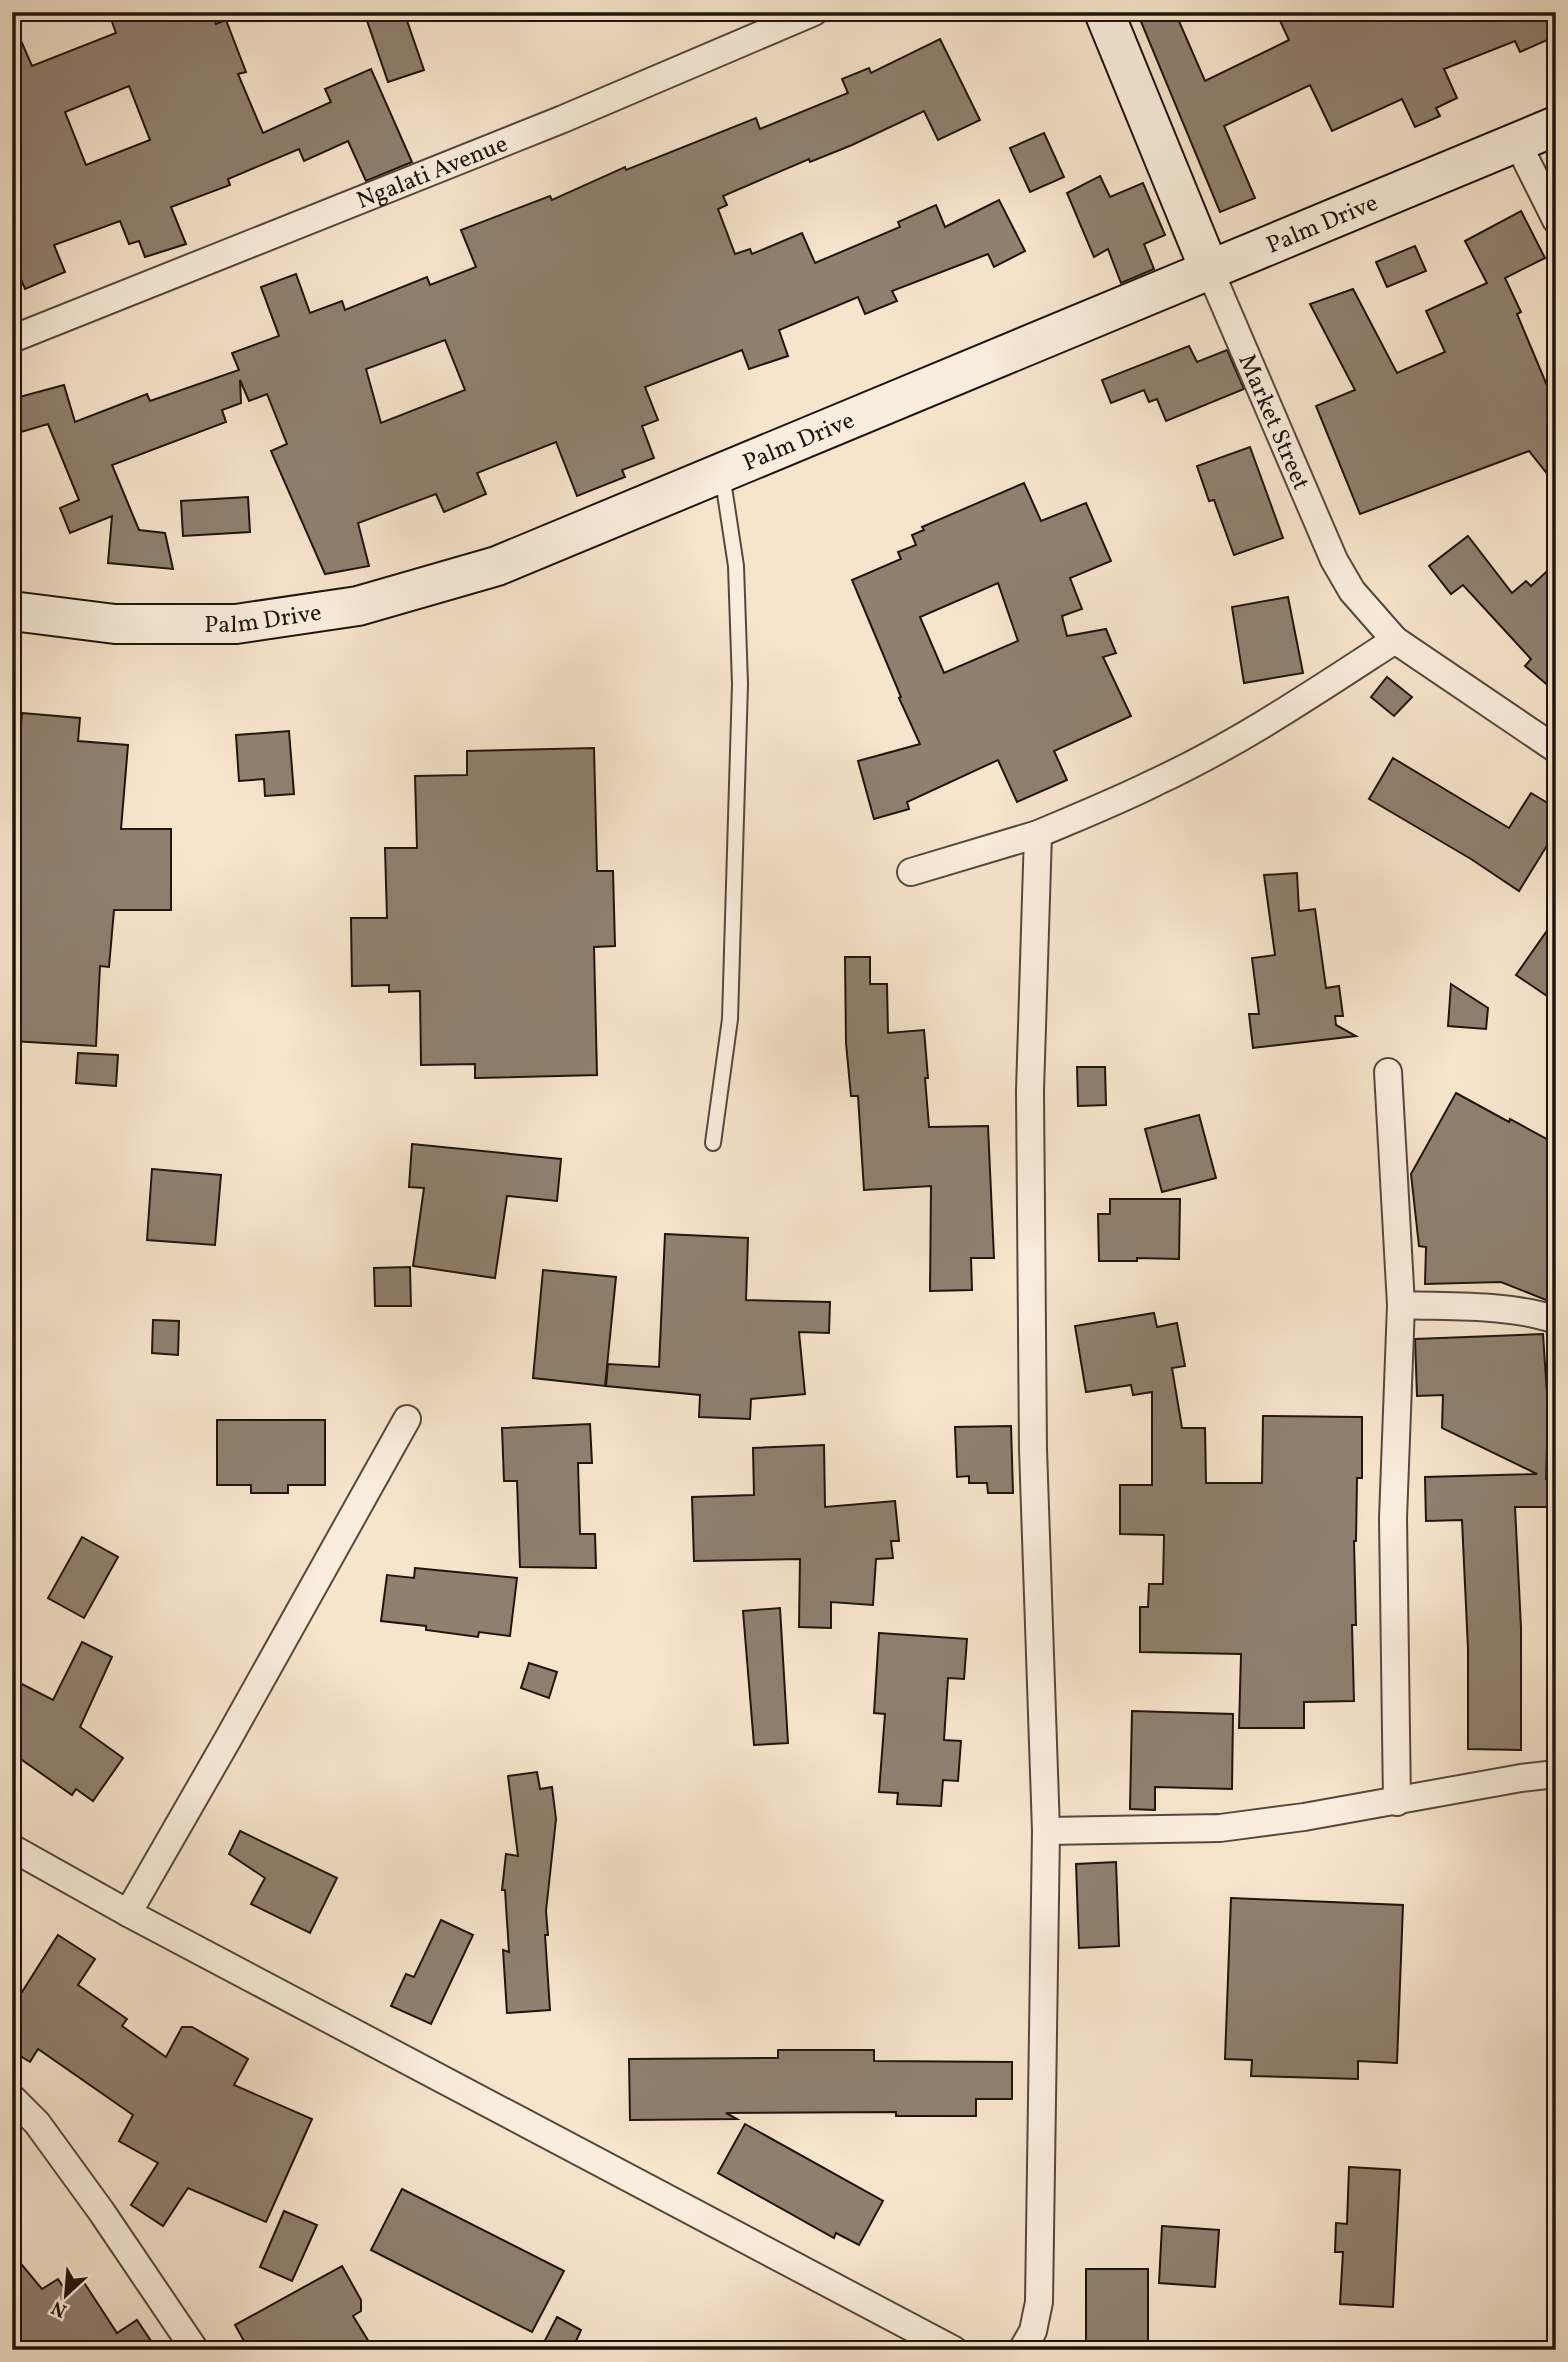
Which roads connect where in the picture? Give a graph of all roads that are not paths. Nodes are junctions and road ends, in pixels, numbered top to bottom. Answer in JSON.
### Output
{"nodes":[{"id":1,"x":814,"y":12,"type":"edge"},
{"id":2,"x":1104,"y":12,"type":"edge"},
{"id":3,"x":1556,"y":126,"type":"edge"},
{"id":4,"x":1517,"y":142,"type":"junction"},
{"id":5,"x":1556,"y":220,"type":"edge"},
{"id":6,"x":1210,"y":271,"type":"junction"},
{"id":7,"x":12,"y":339,"type":"edge"},
{"id":8,"x":721,"y":473,"type":"junction"},
{"id":9,"x":12,"y":611,"type":"edge"},
{"id":10,"x":1395,"y":640,"type":"junction"},
{"id":11,"x":1556,"y":749,"type":"edge"},
{"id":12,"x":1038,"y":834,"type":"junction"},
{"id":13,"x":911,"y":872,"type":"dead end"},
{"id":14,"x":1388,"y":1072,"type":"dead end"},
{"id":15,"x":713,"y":1143,"type":"dead end"},
{"id":16,"x":1401,"y":1305,"type":"junction"},
{"id":17,"x":1556,"y":1320,"type":"edge"},
{"id":18,"x":407,"y":1419,"type":"dead end"},
{"id":19,"x":1556,"y":1774,"type":"edge"},
{"id":20,"x":1397,"y":1802,"type":"junction"},
{"id":21,"x":1046,"y":1831,"type":"junction"},
{"id":22,"x":12,"y":1848,"type":"edge"},
{"id":23,"x":128,"y":1913,"type":"junction"},
{"id":24,"x":12,"y":2098,"type":"edge"},
{"id":25,"x":195,"y":2350,"type":"edge"},
{"id":26,"x":954,"y":2350,"type":"edge"},
{"id":27,"x":1022,"y":2350,"type":"edge"}],
"edges":[{"from":1,"to":7,"type":"street","name":"Ngalati Avenue"},
{"from":2,"to":6,"type":"street","name":"Market Street"},
{"from":3,"to":4,"type":"street","name":"Palm Drive"},
{"from":4,"to":5,"type":"street"},
{"from":4,"to":6,"type":"street","name":"Palm Drive"},
{"from":6,"to":8,"type":"street","name":"Palm Drive"},
{"from":6,"to":10,"type":"street","name":"Market Street"},
{"from":8,"to":9,"type":"street","name":"Palm Drive"},
{"from":8,"to":15,"type":"lane"},
{"from":10,"to":11,"type":"street","name":"Market Street"},
{"from":10,"to":12,"type":"street"},
{"from":12,"to":13,"type":"street"},
{"from":12,"to":21,"type":"street"},
{"from":14,"to":16,"type":"street"},
{"from":16,"to":17,"type":"street"},
{"from":16,"to":20,"type":"street"},
{"from":18,"to":23,"type":"street"},
{"from":19,"to":20,"type":"street"},
{"from":20,"to":21,"type":"street"},
{"from":21,"to":27,"type":"street"},
{"from":22,"to":23,"type":"street"},
{"from":23,"to":26,"type":"street"},
{"from":24,"to":25,"type":"street"}]}
